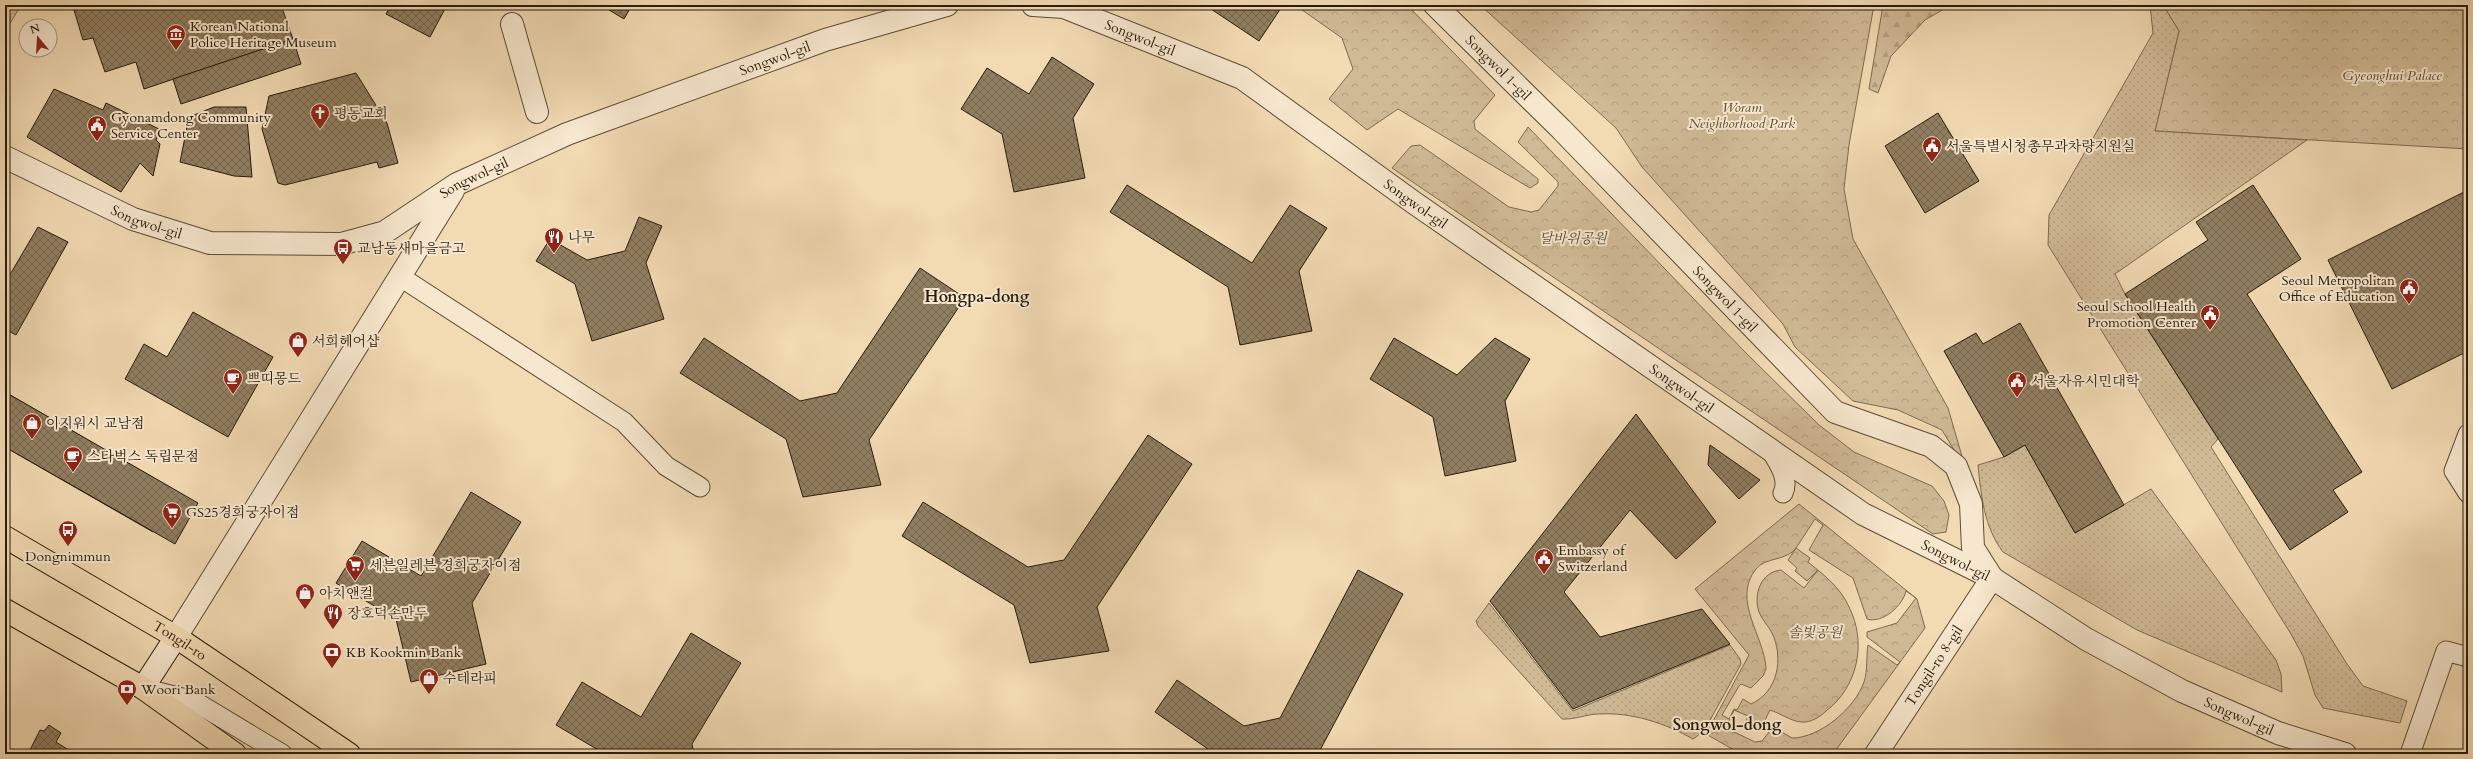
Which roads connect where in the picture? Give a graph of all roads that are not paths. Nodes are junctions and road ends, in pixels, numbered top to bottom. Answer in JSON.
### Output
{"nodes":[{"id":1,"x":947,"y":5,"type":"edge"},
{"id":2,"x":1033,"y":5,"type":"edge"},
{"id":3,"x":1436,"y":5,"type":"edge"},
{"id":4,"x":512,"y":24,"type":"dead end"},
{"id":5,"x":537,"y":112,"type":"dead end"},
{"id":6,"x":5,"y":157,"type":"edge"},
{"id":7,"x":457,"y":184,"type":"junction"},
{"id":8,"x":399,"y":276,"type":"junction"},
{"id":9,"x":2468,"y":434,"type":"edge"},
{"id":10,"x":700,"y":487,"type":"dead end"},
{"id":11,"x":2468,"y":493,"type":"edge"},
{"id":12,"x":5,"y":537,"type":"edge"},
{"id":13,"x":1992,"y":578,"type":"junction"},
{"id":14,"x":5,"y":610,"type":"edge"},
{"id":15,"x":176,"y":637,"type":"junction"},
{"id":16,"x":2468,"y":657,"type":"edge"},
{"id":17,"x":143,"y":688,"type":"junction"},
{"id":18,"x":235,"y":754,"type":"edge"},
{"id":19,"x":282,"y":754,"type":"edge"},
{"id":20,"x":349,"y":754,"type":"edge"},
{"id":21,"x":1876,"y":754,"type":"edge"},
{"id":22,"x":2345,"y":754,"type":"edge"},
{"id":23,"x":2410,"y":754,"type":"edge"}],
"edges":[{"from":1,"to":7,"type":"street","name":"Songwol-gil"},
{"from":2,"to":13,"type":"street","name":"Songwol-gil"},
{"from":3,"to":13,"type":"street","name":"Songwol 1-gil"},
{"from":4,"to":5,"type":"street"},
{"from":6,"to":7,"type":"street","name":"Songwol-gil"},
{"from":7,"to":8,"type":"street"},
{"from":8,"to":10,"type":"lane"},
{"from":8,"to":15,"type":"street"},
{"from":9,"to":11,"type":"lane"},
{"from":12,"to":15,"type":"main road","name":"Tongil-ro"},
{"from":13,"to":21,"type":"street","name":"Tongil-ro 8-gil"},
{"from":13,"to":22,"type":"street","name":"Songwol-gil"},
{"from":14,"to":17,"type":"main road"},
{"from":15,"to":17,"type":"street"},
{"from":15,"to":20,"type":"main road","name":"Tongil-ro"},
{"from":16,"to":23,"type":"lane"},
{"from":17,"to":18,"type":"main road"},
{"from":17,"to":19,"type":"lane"}]}
